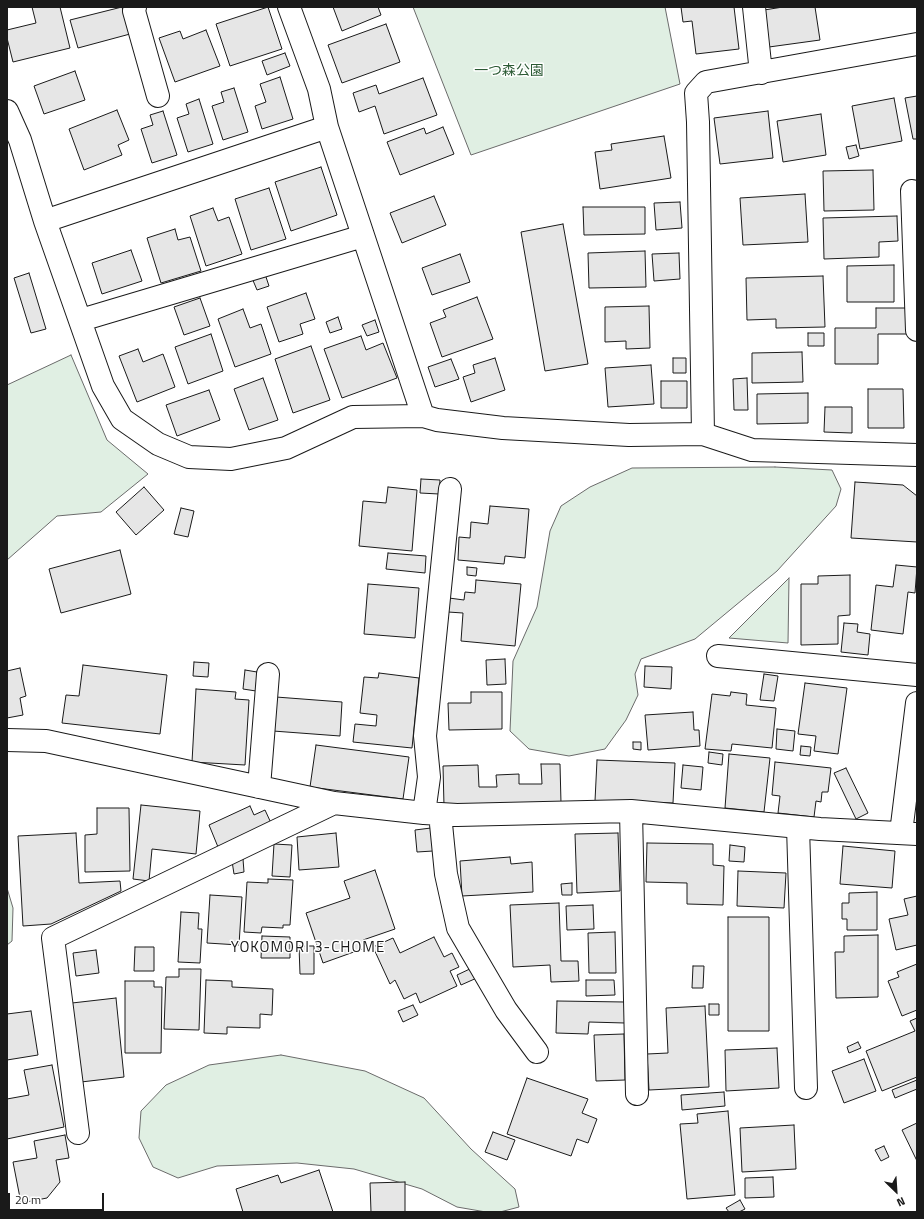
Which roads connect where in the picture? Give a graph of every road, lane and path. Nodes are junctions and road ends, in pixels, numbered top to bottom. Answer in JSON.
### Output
{"nodes":[{"id":1,"x":135,"y":7,"type":"edge"},
{"id":2,"x":289,"y":7,"type":"edge"},
{"id":3,"x":754,"y":7,"type":"edge"},
{"id":4,"x":917,"y":44,"type":"edge"},
{"id":5,"x":761,"y":73,"type":"junction"},
{"id":6,"x":158,"y":96,"type":"dead end"},
{"id":7,"x":7,"y":111,"type":"edge"},
{"id":8,"x":327,"y":128,"type":"junction"},
{"id":9,"x":912,"y":191,"type":"dead end"},
{"id":10,"x":45,"y":221,"type":"junction"},
{"id":11,"x":363,"y":236,"type":"junction"},
{"id":12,"x":81,"y":320,"type":"junction"},
{"id":13,"x":917,"y":330,"type":"edge"},
{"id":14,"x":423,"y":416,"type":"junction"},
{"id":15,"x":703,"y":434,"type":"junction"},
{"id":16,"x":917,"y":455,"type":"edge"},
{"id":17,"x":450,"y":489,"type":"dead end"},
{"id":18,"x":718,"y":656,"type":"dead end"},
{"id":19,"x":268,"y":674,"type":"dead end"},
{"id":20,"x":917,"y":675,"type":"edge"},
{"id":21,"x":917,"y":703,"type":"edge"},
{"id":22,"x":7,"y":740,"type":"edge"},
{"id":23,"x":259,"y":787,"type":"junction"},
{"id":24,"x":334,"y":803,"type":"junction"},
{"id":25,"x":631,"y":811,"type":"junction"},
{"id":26,"x":432,"y":814,"type":"junction"},
{"id":27,"x":798,"y":827,"type":"junction"},
{"id":28,"x":909,"y":833,"type":"edge"},
{"id":29,"x":537,"y":1052,"type":"dead end"},
{"id":30,"x":806,"y":1088,"type":"dead end"},
{"id":31,"x":637,"y":1094,"type":"dead end"},
{"id":32,"x":78,"y":1133,"type":"dead end"}],
"edges":[{"from":1,"to":6,"type":"street"},
{"from":2,"to":8,"type":"street"},
{"from":3,"to":5,"type":"street"},
{"from":4,"to":5,"type":"street"},
{"from":5,"to":15,"type":"street"},
{"from":7,"to":10,"type":"street"},
{"from":8,"to":10,"type":"street"},
{"from":8,"to":11,"type":"street"},
{"from":9,"to":13,"type":"street"},
{"from":10,"to":12,"type":"street"},
{"from":11,"to":12,"type":"street"},
{"from":11,"to":14,"type":"street"},
{"from":12,"to":14,"type":"street"},
{"from":14,"to":15,"type":"street"},
{"from":15,"to":16,"type":"street"},
{"from":17,"to":26,"type":"street"},
{"from":18,"to":20,"type":"street"},
{"from":19,"to":23,"type":"street"},
{"from":21,"to":28,"type":"street"},
{"from":22,"to":23,"type":"street"},
{"from":23,"to":24,"type":"street"},
{"from":24,"to":26,"type":"street"},
{"from":24,"to":32,"type":"street"},
{"from":25,"to":26,"type":"street"},
{"from":25,"to":27,"type":"street"},
{"from":25,"to":31,"type":"street"},
{"from":26,"to":29,"type":"street"},
{"from":27,"to":28,"type":"street"},
{"from":27,"to":30,"type":"street"}]}
